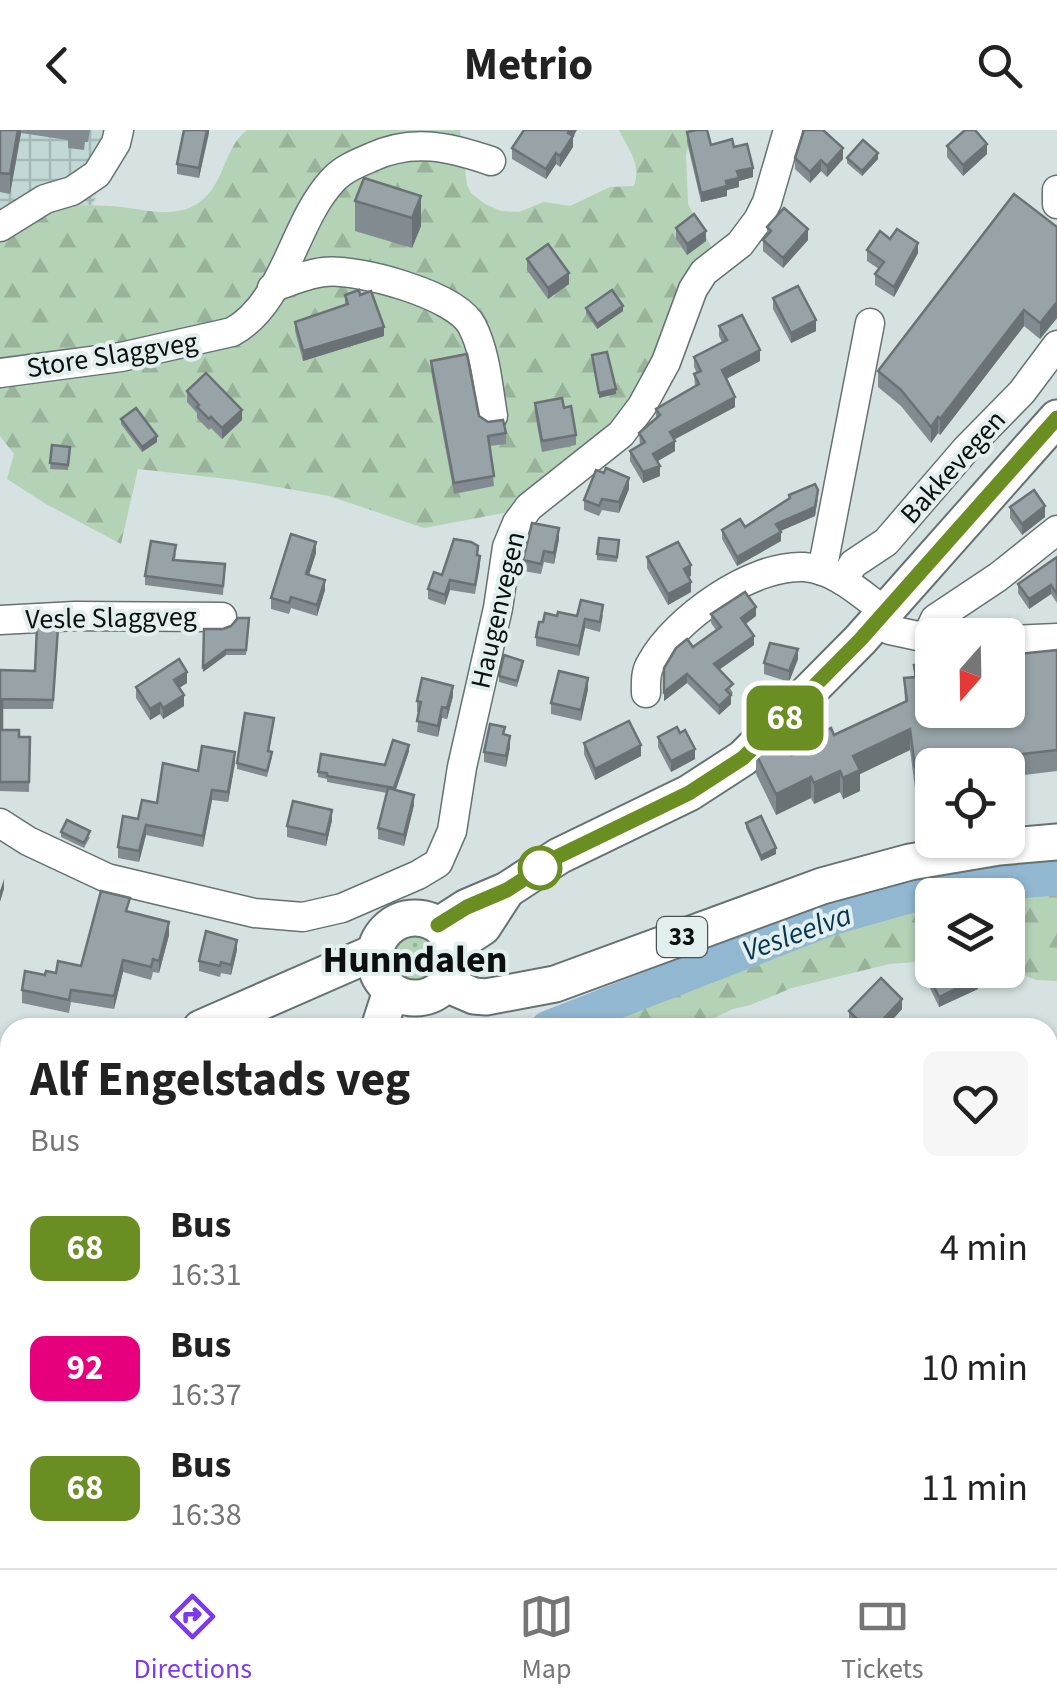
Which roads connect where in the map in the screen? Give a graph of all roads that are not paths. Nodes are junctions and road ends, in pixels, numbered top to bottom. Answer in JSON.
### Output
{"nodes":[{"id":1,"x":119,"y":130,"type":"edge"},
{"id":2,"x":788,"y":130,"type":"edge"},
{"id":3,"x":491,"y":161,"type":"dead end"},
{"id":4,"x":1057,"y":190,"type":"edge"},
{"id":5,"x":1057,"y":204,"type":"edge"},
{"id":6,"x":0,"y":227,"type":"edge"},
{"id":7,"x":272,"y":288,"type":"junction"},
{"id":8,"x":870,"y":323,"type":"dead end"},
{"id":9,"x":1057,"y":344,"type":"edge"},
{"id":10,"x":0,"y":373,"type":"edge"},
{"id":11,"x":493,"y":416,"type":"dead end"},
{"id":12,"x":1057,"y":418,"type":"edge"},
{"id":13,"x":1057,"y":530,"type":"edge"},
{"id":14,"x":833,"y":576,"type":"junction"},
{"id":15,"x":880,"y":616,"type":"junction"},
{"id":16,"x":222,"y":617,"type":"dead end"},
{"id":17,"x":938,"y":618,"type":"edge"},
{"id":18,"x":0,"y":620,"type":"edge"},
{"id":19,"x":915,"y":635,"type":"edge"},
{"id":20,"x":1057,"y":638,"type":"edge"},
{"id":21,"x":1025,"y":639,"type":"edge"},
{"id":22,"x":646,"y":693,"type":"dead end"},
{"id":23,"x":0,"y":824,"type":"edge"},
{"id":24,"x":1057,"y":842,"type":"edge"},
{"id":25,"x":419,"y":974,"type":"edge"},
{"id":26,"x":221,"y":1018,"type":"edge"},
{"id":27,"x":387,"y":1018,"type":"edge"}],
"edges":[{"from":1,"to":6,"type":"street"},
{"from":2,"to":23,"type":"street","name":"Haugenvegen"},
{"from":3,"to":7,"type":"street"},
{"from":4,"to":5,"type":"street"},
{"from":7,"to":10,"type":"street","name":"Store Slaggveg"},
{"from":7,"to":11,"type":"street"},
{"from":8,"to":14,"type":"street"},
{"from":9,"to":14,"type":"street","name":"Bakkevegen"},
{"from":12,"to":15,"type":"main road"},
{"from":13,"to":17,"type":"street"},
{"from":14,"to":15,"type":"street"},
{"from":14,"to":22,"type":"street"},
{"from":15,"to":19,"type":"street"},
{"from":15,"to":25,"type":"main road"},
{"from":16,"to":18,"type":"street","name":"Vesle Slaggveg"},
{"from":20,"to":21,"type":"street"},
{"from":24,"to":25,"type":"main road","number":"33"},
{"from":25,"to":26,"type":"main road"},
{"from":25,"to":27,"type":"main road"}]}
